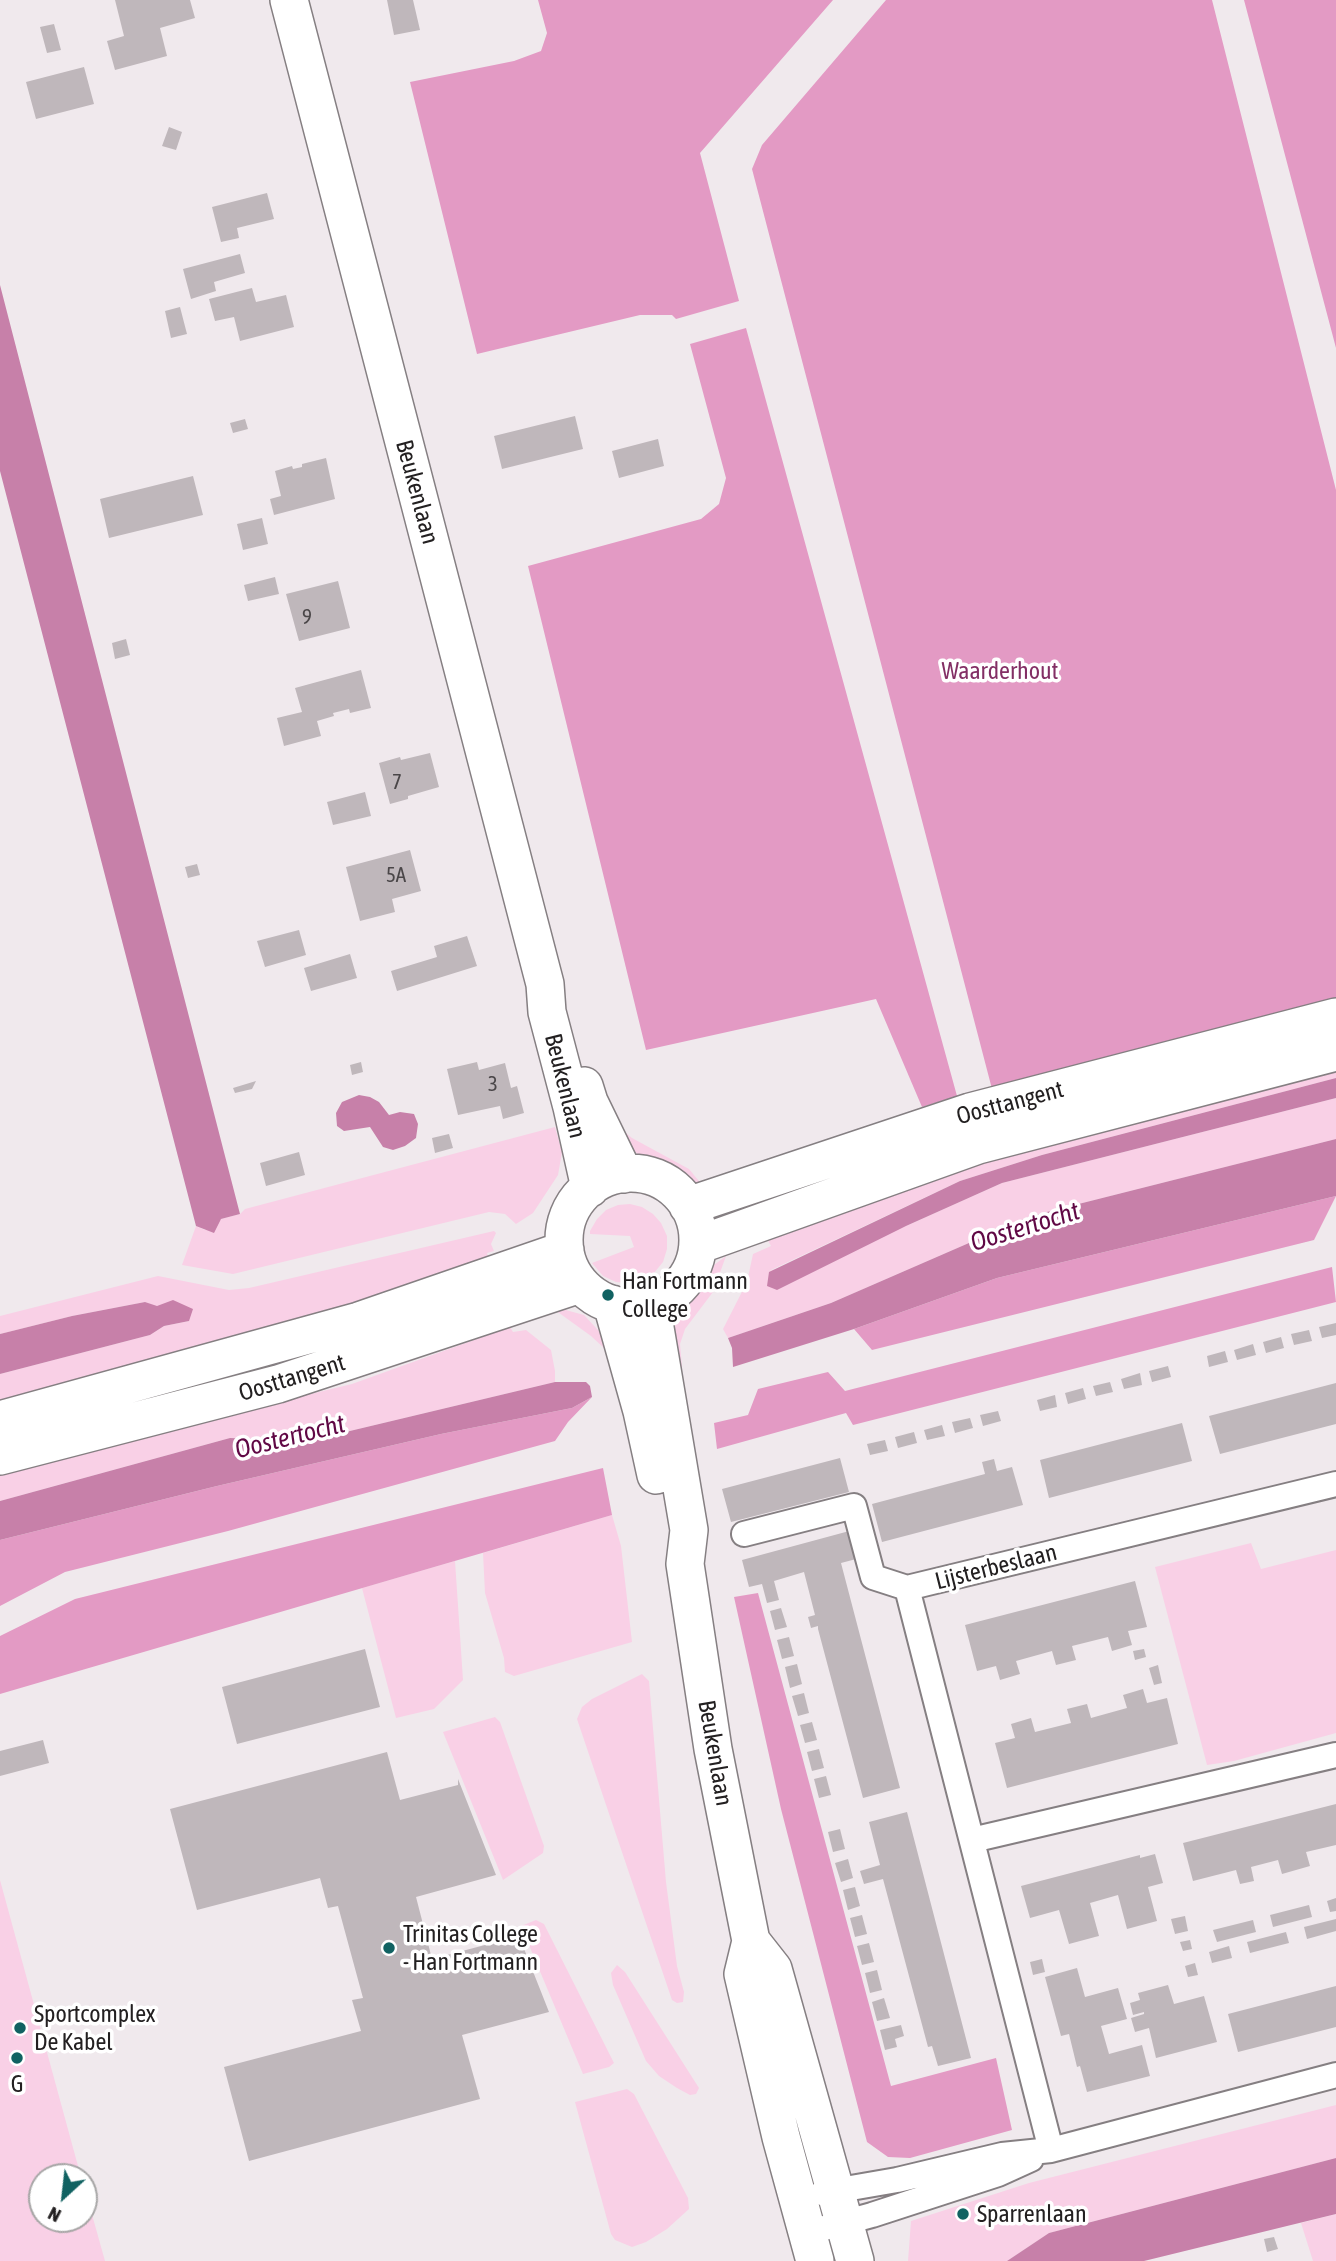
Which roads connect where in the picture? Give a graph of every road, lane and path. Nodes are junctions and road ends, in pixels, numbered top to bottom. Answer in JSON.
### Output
{"nodes":[{"id":1,"x":289,"y":0,"type":"edge"},
{"id":2,"x":545,"y":984,"type":"junction"},
{"id":3,"x":1336,"y":1017,"type":"edge"},
{"id":4,"x":1336,"y":1052,"type":"edge"},
{"id":5,"x":624,"y":1174,"type":"junction"},
{"id":6,"x":590,"y":1188,"type":"junction"},
{"id":7,"x":688,"y":1206,"type":"junction"},
{"id":8,"x":698,"y":1245,"type":"junction"},
{"id":9,"x":565,"y":1250,"type":"junction"},
{"id":10,"x":580,"y":1284,"type":"junction"},
{"id":11,"x":612,"y":1304,"type":"junction"},
{"id":12,"x":651,"y":1304,"type":"junction"},
{"id":13,"x":647,"y":1372,"type":"junction"},
{"id":14,"x":0,"y":1420,"type":"edge"},
{"id":15,"x":0,"y":1456,"type":"edge"},
{"id":16,"x":1336,"y":1484,"type":"edge"},
{"id":17,"x":744,"y":1534,"type":"dead end"},
{"id":18,"x":907,"y":1588,"type":"junction"},
{"id":19,"x":1336,"y":1755,"type":"edge"},
{"id":20,"x":972,"y":1840,"type":"junction"},
{"id":21,"x":751,"y":1941,"type":"junction"},
{"id":22,"x":1336,"y":2075,"type":"edge"},
{"id":23,"x":1051,"y":2150,"type":"junction"},
{"id":24,"x":839,"y":2207,"type":"junction"},
{"id":25,"x":806,"y":2231,"type":"edge"},
{"id":26,"x":855,"y":2261,"type":"edge"}],
"edges":[{"from":1,"to":2,"type":"main road","name":"Beukenlaan"},
{"from":2,"to":5,"type":"main road","name":"Beukenlaan"},
{"from":2,"to":6,"type":"main road","name":"Beukenlaan"},
{"from":3,"to":7,"type":"main road","name":"Oosttangent"},
{"from":4,"to":8,"type":"main road","name":"Oosttangent"},
{"from":5,"to":6,"type":"main road"},
{"from":5,"to":7,"type":"main road"},
{"from":6,"to":9,"type":"main road"},
{"from":7,"to":8,"type":"main road"},
{"from":8,"to":12,"type":"main road"},
{"from":9,"to":10,"type":"main road"},
{"from":9,"to":14,"type":"main road","name":"Oosttangent"},
{"from":10,"to":11,"type":"main road"},
{"from":10,"to":15,"type":"main road","name":"Oosttangent"},
{"from":11,"to":12,"type":"main road"},
{"from":11,"to":13,"type":"main road","name":"Beukenlaan"},
{"from":12,"to":13,"type":"main road","name":"Beukenlaan"},
{"from":13,"to":21,"type":"main road","name":"Beukenlaan"},
{"from":16,"to":18,"type":"street","name":"Lijsterbeslaan"},
{"from":17,"to":18,"type":"street"},
{"from":18,"to":20,"type":"street","name":"Lijsterbeslaan"},
{"from":19,"to":20,"type":"street"},
{"from":20,"to":23,"type":"street","name":"Lijsterbeslaan"},
{"from":21,"to":24,"type":"main road","name":"Beukenlaan"},
{"from":21,"to":25,"type":"main road","name":"Beukenlaan"},
{"from":22,"to":23,"type":"street"},
{"from":23,"to":24,"type":"street"},
{"from":23,"to":24,"type":"street"},
{"from":24,"to":25,"type":"street"},
{"from":24,"to":25,"type":"street"},
{"from":24,"to":26,"type":"main road","name":"Beukenlaan"}]}
